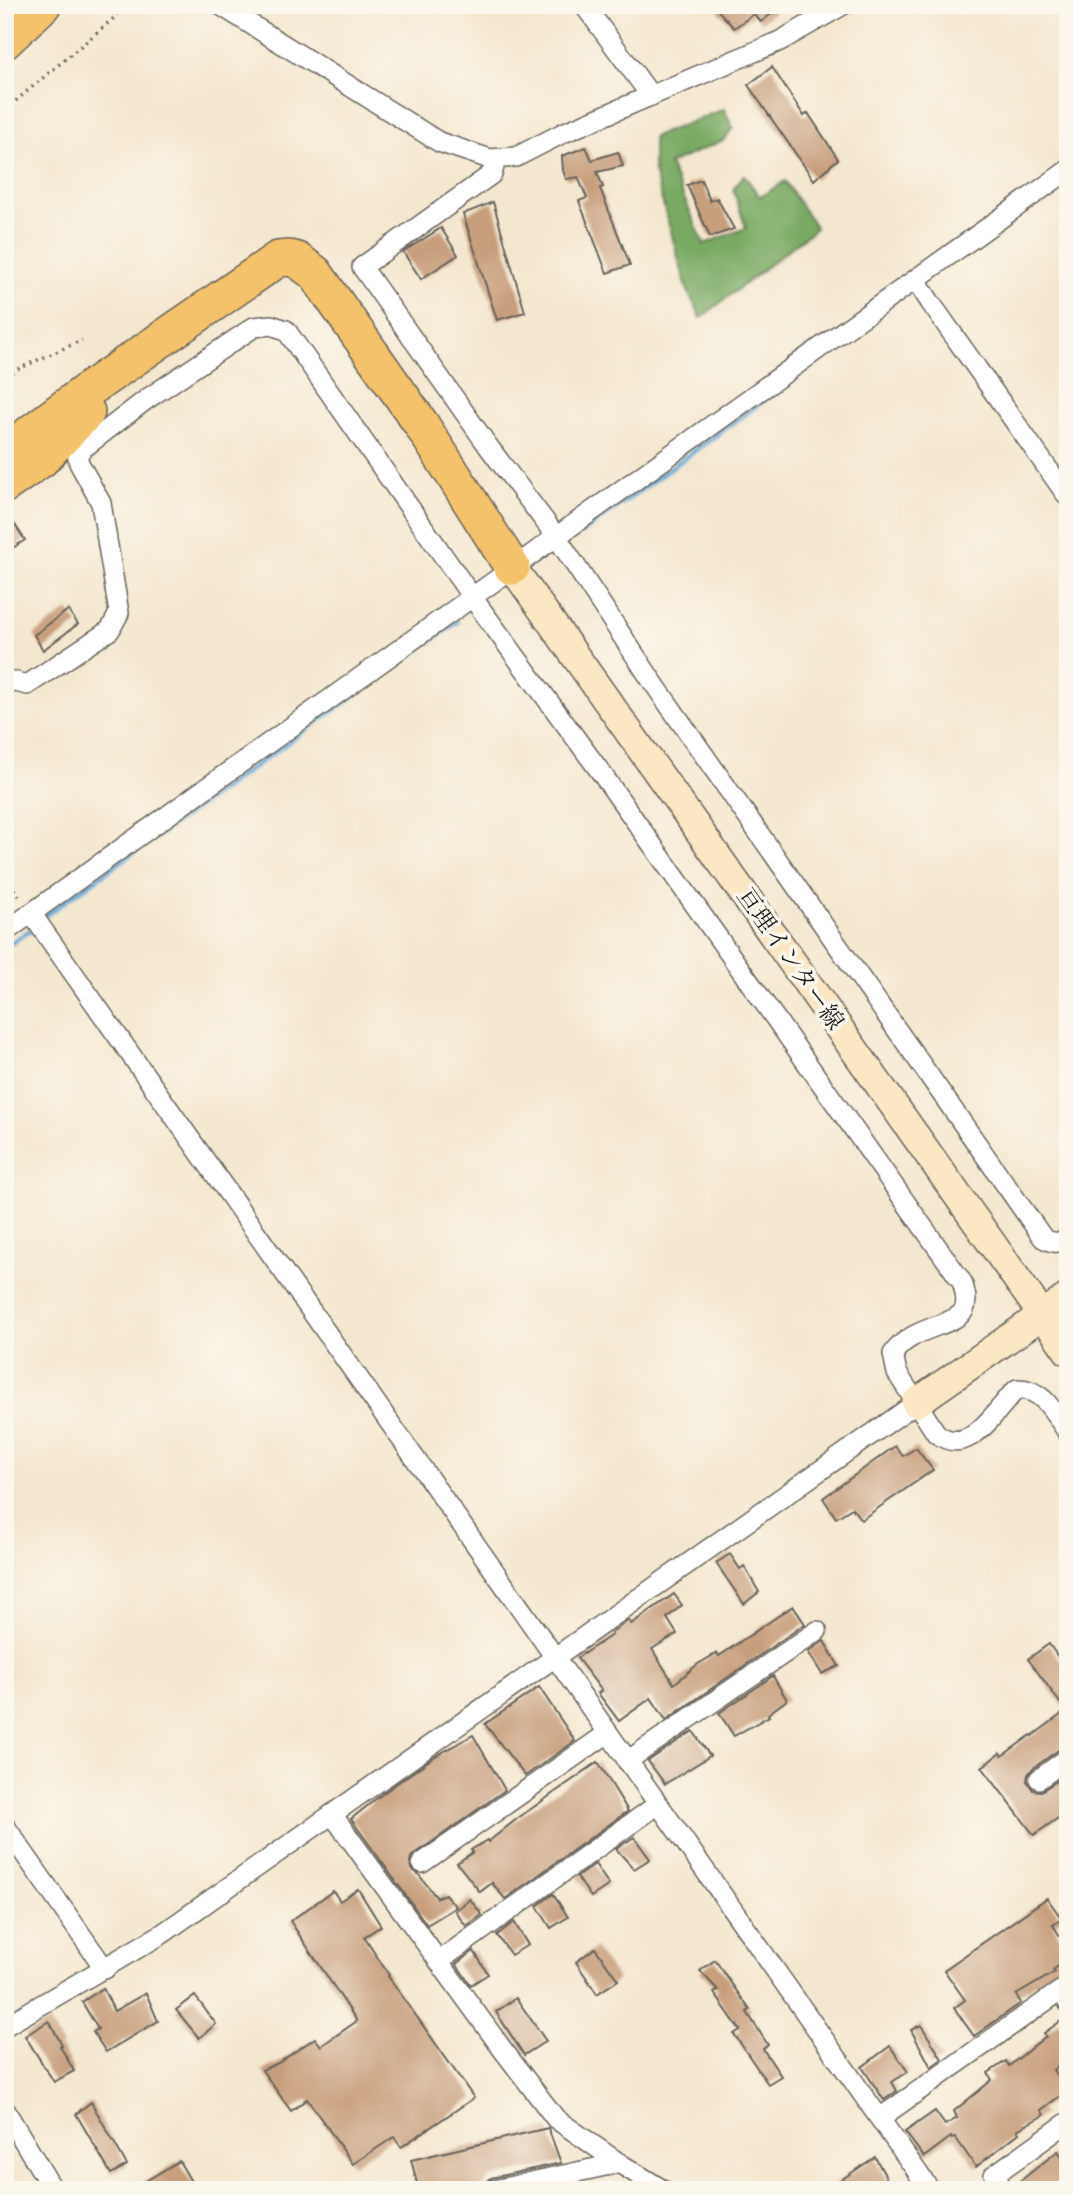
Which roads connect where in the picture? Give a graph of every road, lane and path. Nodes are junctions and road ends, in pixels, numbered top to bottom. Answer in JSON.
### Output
{"nodes":[{"id":1,"x":42,"y":5,"type":"edge"},
{"id":2,"x":123,"y":5,"type":"edge"},
{"id":3,"x":220,"y":5,"type":"edge"},
{"id":4,"x":584,"y":5,"type":"edge"},
{"id":5,"x":843,"y":5,"type":"edge"},
{"id":6,"x":5,"y":32,"type":"edge"},
{"id":7,"x":5,"y":41,"type":"edge"},
{"id":8,"x":651,"y":96,"type":"junction"},
{"id":9,"x":5,"y":110,"type":"edge"},
{"id":10,"x":490,"y":159,"type":"junction"},
{"id":11,"x":1068,"y":170,"type":"edge"},
{"id":12,"x":916,"y":280,"type":"junction"},
{"id":13,"x":82,"y":340,"type":"dead end"},
{"id":14,"x":5,"y":375,"type":"edge"},
{"id":15,"x":89,"y":399,"type":"junction"},
{"id":16,"x":5,"y":437,"type":"edge"},
{"id":17,"x":5,"y":452,"type":"edge"},
{"id":18,"x":5,"y":466,"type":"edge"},
{"id":19,"x":5,"y":485,"type":"edge"},
{"id":20,"x":1068,"y":496,"type":"edge"},
{"id":21,"x":556,"y":536,"type":"junction"},
{"id":22,"x":512,"y":567,"type":"junction"},
{"id":23,"x":472,"y":597,"type":"junction"},
{"id":24,"x":5,"y":679,"type":"edge"},
{"id":25,"x":5,"y":878,"type":"edge"},
{"id":26,"x":31,"y":913,"type":"junction"},
{"id":27,"x":5,"y":932,"type":"edge"},
{"id":28,"x":1068,"y":1239,"type":"edge"},
{"id":29,"x":1068,"y":1297,"type":"edge"},
{"id":30,"x":1042,"y":1315,"type":"junction"},
{"id":31,"x":1068,"y":1351,"type":"edge"},
{"id":32,"x":916,"y":1402,"type":"junction"},
{"id":33,"x":1068,"y":1433,"type":"edge"},
{"id":34,"x":817,"y":1631,"type":"dead end"},
{"id":35,"x":555,"y":1658,"type":"junction"},
{"id":36,"x":608,"y":1733,"type":"junction"},
{"id":37,"x":1068,"y":1758,"type":"edge"},
{"id":38,"x":628,"y":1761,"type":"junction"},
{"id":39,"x":1039,"y":1779,"type":"dead end"},
{"id":40,"x":657,"y":1805,"type":"junction"},
{"id":41,"x":332,"y":1814,"type":"junction"},
{"id":42,"x":5,"y":1826,"type":"edge"},
{"id":43,"x":422,"y":1863,"type":"dead end"},
{"id":44,"x":439,"y":1961,"type":"junction"},
{"id":45,"x":105,"y":1969,"type":"junction"},
{"id":46,"x":1068,"y":2002,"type":"edge"},
{"id":47,"x":5,"y":2026,"type":"edge"},
{"id":48,"x":5,"y":2110,"type":"edge"},
{"id":49,"x":880,"y":2118,"type":"junction"},
{"id":50,"x":1068,"y":2122,"type":"edge"},
{"id":51,"x":619,"y":2163,"type":"junction"},
{"id":52,"x":921,"y":2186,"type":"edge"},
{"id":53,"x":53,"y":2190,"type":"edge"},
{"id":54,"x":494,"y":2190,"type":"edge"},
{"id":55,"x":663,"y":2190,"type":"edge"},
{"id":56,"x":1004,"y":2190,"type":"edge"}],
"edges":[{"from":1,"to":6,"type":"highway"},
{"from":1,"to":7,"type":"highway"},
{"from":2,"to":9,"type":"path"},
{"from":3,"to":10,"type":"street"},
{"from":4,"to":8,"type":"street"},
{"from":5,"to":8,"type":"street"},
{"from":8,"to":10,"type":"street"},
{"from":10,"to":21,"type":"street"},
{"from":11,"to":12,"type":"street"},
{"from":12,"to":20,"type":"street"},
{"from":12,"to":21,"type":"street"},
{"from":13,"to":14,"type":"path"},
{"from":15,"to":16,"type":"highway"},
{"from":15,"to":17,"type":"highway"},
{"from":15,"to":18,"type":"highway"},
{"from":15,"to":19,"type":"highway"},
{"from":15,"to":22,"type":"highway"},
{"from":21,"to":22,"type":"street"},
{"from":21,"to":28,"type":"street"},
{"from":22,"to":23,"type":"street"},
{"from":22,"to":30,"type":"main road","name":"亘理インター線"},
{"from":23,"to":24,"type":"street"},
{"from":23,"to":26,"type":"street"},
{"from":23,"to":32,"type":"street"},
{"from":25,"to":26,"type":"path"},
{"from":26,"to":27,"type":"street"},
{"from":26,"to":35,"type":"street"},
{"from":29,"to":30,"type":"main road"},
{"from":30,"to":31,"type":"main road","name":"亘理インター線"},
{"from":30,"to":32,"type":"main road"},
{"from":32,"to":33,"type":"street"},
{"from":32,"to":35,"type":"street"},
{"from":34,"to":38,"type":"street"},
{"from":35,"to":36,"type":"street"},
{"from":35,"to":41,"type":"street"},
{"from":36,"to":38,"type":"street"},
{"from":36,"to":43,"type":"street"},
{"from":37,"to":39,"type":"street"},
{"from":38,"to":40,"type":"street"},
{"from":40,"to":44,"type":"street"},
{"from":40,"to":49,"type":"street"},
{"from":41,"to":44,"type":"street"},
{"from":41,"to":45,"type":"street"},
{"from":42,"to":45,"type":"street"},
{"from":44,"to":51,"type":"street"},
{"from":45,"to":47,"type":"street"},
{"from":46,"to":49,"type":"street"},
{"from":48,"to":53,"type":"street"},
{"from":49,"to":52,"type":"street"},
{"from":50,"to":56,"type":"street"},
{"from":51,"to":54,"type":"street"},
{"from":51,"to":55,"type":"street"}]}
